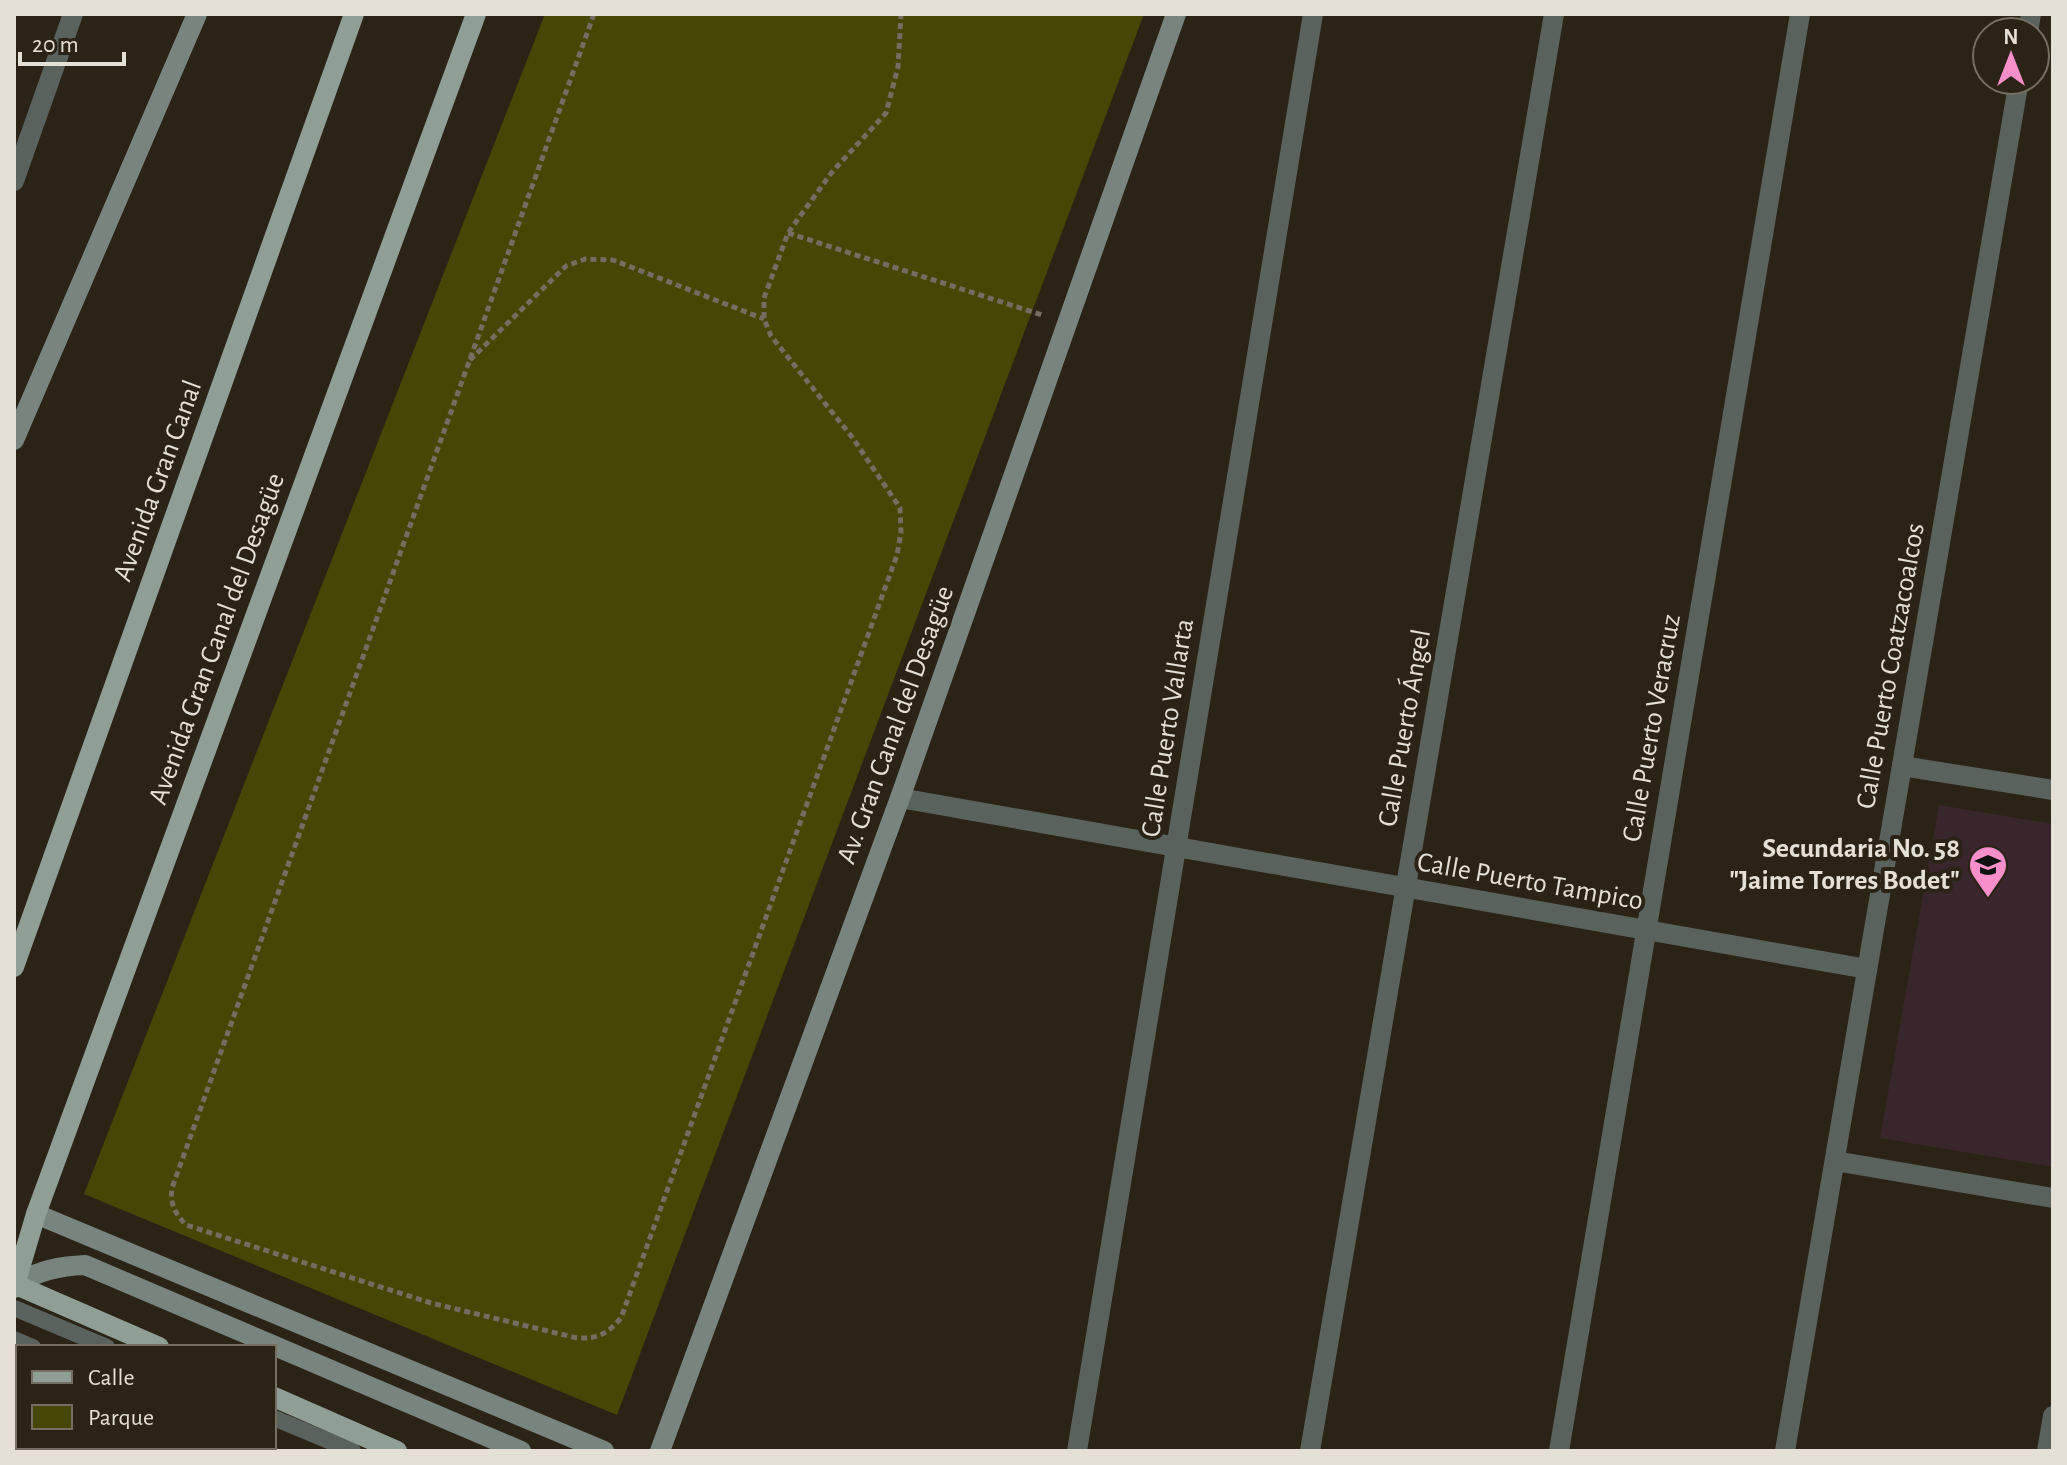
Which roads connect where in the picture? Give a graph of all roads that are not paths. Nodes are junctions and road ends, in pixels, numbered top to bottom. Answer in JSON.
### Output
{"nodes":[{"id":1,"x":73,"y":14,"type":"edge"},
{"id":2,"x":197,"y":14,"type":"edge"},
{"id":3,"x":354,"y":14,"type":"edge"},
{"id":4,"x":476,"y":14,"type":"edge"},
{"id":5,"x":1176,"y":14,"type":"edge"},
{"id":6,"x":1313,"y":14,"type":"edge"},
{"id":7,"x":1554,"y":14,"type":"edge"},
{"id":8,"x":1800,"y":14,"type":"edge"},
{"id":9,"x":2016,"y":96,"type":"edge"},
{"id":10,"x":14,"y":181,"type":"edge"},
{"id":11,"x":15,"y":433,"type":"edge"},
{"id":12,"x":1902,"y":766,"type":"junction"},
{"id":13,"x":2053,"y":790,"type":"edge"},
{"id":14,"x":900,"y":798,"type":"junction"},
{"id":15,"x":1177,"y":848,"type":"junction"},
{"id":16,"x":1406,"y":888,"type":"junction"},
{"id":17,"x":1646,"y":931,"type":"junction"},
{"id":18,"x":14,"y":967,"type":"edge"},
{"id":19,"x":1867,"y":969,"type":"junction"},
{"id":20,"x":1835,"y":1161,"type":"junction"},
{"id":21,"x":2053,"y":1198,"type":"edge"},
{"id":22,"x":36,"y":1214,"type":"junction"},
{"id":23,"x":14,"y":1285,"type":"edge"},
{"id":24,"x":14,"y":1308,"type":"edge"},
{"id":25,"x":102,"y":1345,"type":"edge"},
{"id":26,"x":154,"y":1345,"type":"edge"},
{"id":27,"x":273,"y":1345,"type":"edge"},
{"id":28,"x":276,"y":1346,"type":"edge"},
{"id":29,"x":276,"y":1398,"type":"edge"},
{"id":30,"x":2053,"y":1416,"type":"edge"},
{"id":31,"x":276,"y":1419,"type":"edge"},
{"id":32,"x":353,"y":1451,"type":"edge"},
{"id":33,"x":397,"y":1451,"type":"edge"},
{"id":34,"x":521,"y":1451,"type":"edge"},
{"id":35,"x":604,"y":1451,"type":"edge"},
{"id":36,"x":660,"y":1451,"type":"edge"},
{"id":37,"x":1077,"y":1451,"type":"edge"},
{"id":38,"x":1310,"y":1451,"type":"edge"},
{"id":39,"x":1559,"y":1451,"type":"edge"},
{"id":40,"x":1785,"y":1451,"type":"edge"},
{"id":41,"x":2047,"y":1451,"type":"edge"}],
"edges":[{"from":1,"to":10,"type":"street"},
{"from":2,"to":11,"type":"street"},
{"from":3,"to":18,"type":"main road","name":"Avenida Gran Canal"},
{"from":4,"to":22,"type":"main road","name":"Avenida Gran Canal del Desagüe"},
{"from":5,"to":14,"type":"street","name":"Av. Gran Canal del Desagüe"},
{"from":6,"to":15,"type":"street","name":"Calle Puerto Vallarta"},
{"from":7,"to":16,"type":"street","name":"Calle Puerto Ángel"},
{"from":8,"to":17,"type":"street","name":"Calle Puerto Veracruz"},
{"from":9,"to":12,"type":"street","name":"Calle Puerto Coatzacoalcos"},
{"from":12,"to":13,"type":"street"},
{"from":12,"to":19,"type":"street","name":"Calle Puerto Coatzacoalcos"},
{"from":14,"to":15,"type":"street","name":"Calle Puerto Tampico"},
{"from":14,"to":36,"type":"street","name":"Av. Gran Canal del Desagüe"},
{"from":15,"to":16,"type":"street","name":"Calle Puerto Tampico"},
{"from":15,"to":37,"type":"street","name":"Calle Puerto Vallarta"},
{"from":16,"to":17,"type":"street","name":"Calle Puerto Tampico"},
{"from":16,"to":38,"type":"street","name":"Calle Puerto Ángel"},
{"from":17,"to":19,"type":"street","name":"Calle Puerto Tampico"},
{"from":17,"to":39,"type":"street","name":"Calle Puerto Veracruz"},
{"from":19,"to":20,"type":"street","name":"Calle Puerto Coatzacoalcos"},
{"from":20,"to":21,"type":"street"},
{"from":20,"to":40,"type":"street","name":"Calle Puerto Coatzacoalcos"},
{"from":22,"to":23,"type":"main road","name":"Avenida Gran Canal del Desagüe"},
{"from":22,"to":35,"type":"street"},
{"from":23,"to":26,"type":"main road"},
{"from":23,"to":27,"type":"street"},
{"from":24,"to":25,"type":"lane"},
{"from":28,"to":34,"type":"street"},
{"from":29,"to":33,"type":"main road"},
{"from":30,"to":41,"type":"street"},
{"from":31,"to":32,"type":"lane"}]}
